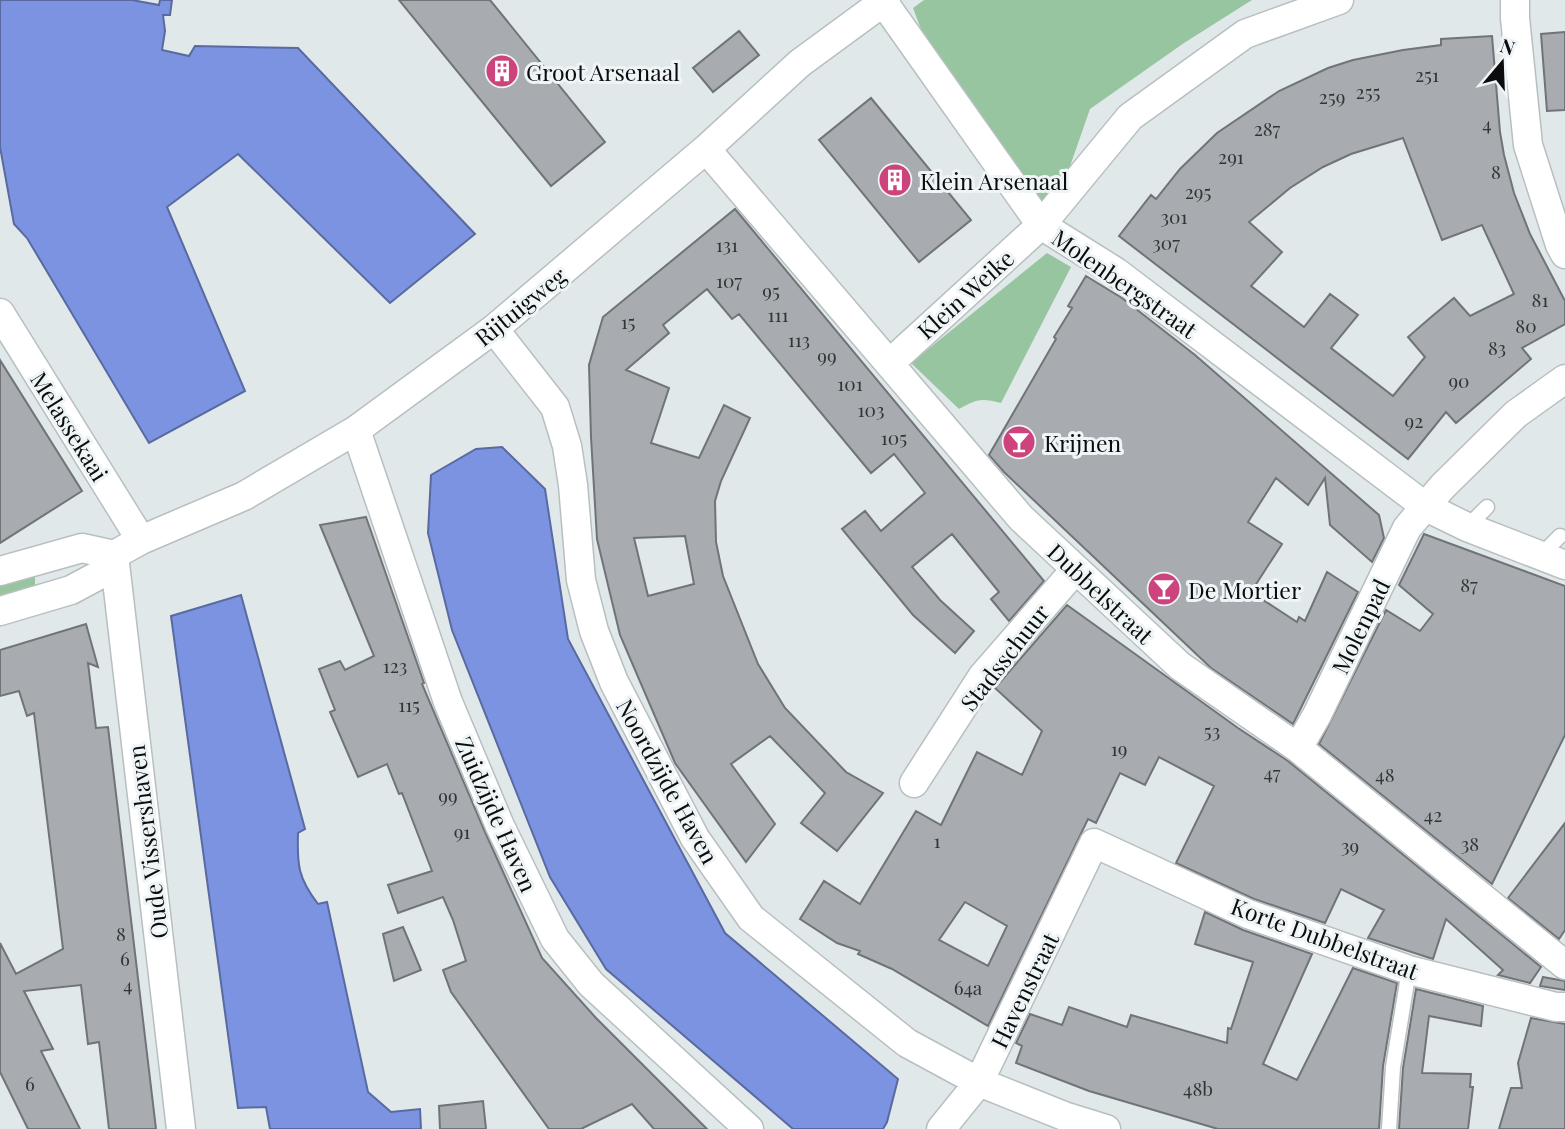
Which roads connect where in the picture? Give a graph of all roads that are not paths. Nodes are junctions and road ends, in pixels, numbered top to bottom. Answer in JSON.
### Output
{"nodes":[{"id":1,"x":1339,"y":0,"type":"edge"},
{"id":2,"x":1515,"y":0,"type":"edge"},
{"id":3,"x":884,"y":1,"type":"edge"},
{"id":4,"x":706,"y":149,"type":"junction"},
{"id":5,"x":1041,"y":225,"type":"junction"},
{"id":6,"x":1565,"y":254,"type":"edge"},
{"id":7,"x":4,"y":327,"type":"edge"},
{"id":8,"x":494,"y":329,"type":"junction"},
{"id":9,"x":890,"y":363,"type":"junction"},
{"id":10,"x":1565,"y":379,"type":"edge"},
{"id":11,"x":356,"y":430,"type":"junction"},
{"id":12,"x":1426,"y":507,"type":"junction"},
{"id":13,"x":1560,"y":536,"type":"dead end"},
{"id":14,"x":141,"y":540,"type":"junction"},
{"id":15,"x":114,"y":555,"type":"junction"},
{"id":16,"x":1553,"y":561,"type":"edge"},
{"id":17,"x":1075,"y":570,"type":"junction"},
{"id":18,"x":0,"y":571,"type":"edge"},
{"id":19,"x":0,"y":611,"type":"edge"},
{"id":20,"x":1298,"y":748,"type":"junction"},
{"id":21,"x":914,"y":783,"type":"dead end"},
{"id":22,"x":1094,"y":843,"type":"joint"},
{"id":23,"x":1562,"y":954,"type":"edge"},
{"id":24,"x":1409,"y":970,"type":"junction"},
{"id":25,"x":1565,"y":1007,"type":"edge"},
{"id":26,"x":979,"y":1082,"type":"junction"},
{"id":27,"x":181,"y":1129,"type":"edge"},
{"id":28,"x":748,"y":1129,"type":"edge"},
{"id":29,"x":942,"y":1129,"type":"edge"},
{"id":30,"x":1106,"y":1129,"type":"edge"},
{"id":31,"x":1390,"y":1129,"type":"edge"}],
"edges":[{"from":1,"to":5,"type":"street","name":"Klein Weike"},
{"from":2,"to":6,"type":"street"},
{"from":3,"to":4,"type":"street","name":"Rijtuigweg"},
{"from":3,"to":5,"type":"street","name":"Molenbergstraat"},
{"from":4,"to":8,"type":"street","name":"Rijtuigweg"},
{"from":4,"to":9,"type":"street","name":"Dubbelstraat"},
{"from":5,"to":9,"type":"street","name":"Klein Weike"},
{"from":5,"to":12,"type":"street","name":"Molenbergstraat"},
{"from":7,"to":14,"type":"street","name":"Melassekaai"},
{"from":8,"to":11,"type":"street","name":"Rijtuigweg"},
{"from":8,"to":26,"type":"street","name":"Noordzijde Haven"},
{"from":9,"to":17,"type":"street","name":"Dubbelstraat"},
{"from":10,"to":12,"type":"street","name":"Molenpad"},
{"from":11,"to":14,"type":"street","name":"Rijtuigweg"},
{"from":11,"to":28,"type":"street","name":"Zuidzijde Haven"},
{"from":12,"to":16,"type":"street","name":"Molenbergstraat"},
{"from":12,"to":20,"type":"street","name":"Molenpad"},
{"from":13,"to":16,"type":"lane"},
{"from":14,"to":15,"type":"street","name":"Rijtuigweg"},
{"from":15,"to":18,"type":"street"},
{"from":15,"to":19,"type":"street","name":"Rijtuigweg"},
{"from":15,"to":27,"type":"street","name":"Oude Vissershaven"},
{"from":17,"to":20,"type":"street","name":"Dubbelstraat"},
{"from":17,"to":21,"type":"street","name":"Stadsschuur"},
{"from":20,"to":23,"type":"street","name":"Dubbelstraat"},
{"from":22,"to":24,"type":"street","name":"Korte Dubbelstraat"},
{"from":22,"to":26,"type":"street","name":"Havenstraat"},
{"from":24,"to":25,"type":"street","name":"Korte Dubbelstraat"},
{"from":24,"to":31,"type":"lane"},
{"from":26,"to":29,"type":"street","name":"Havenstraat"},
{"from":26,"to":30,"type":"street","name":"Noordzijde Haven"}]}
